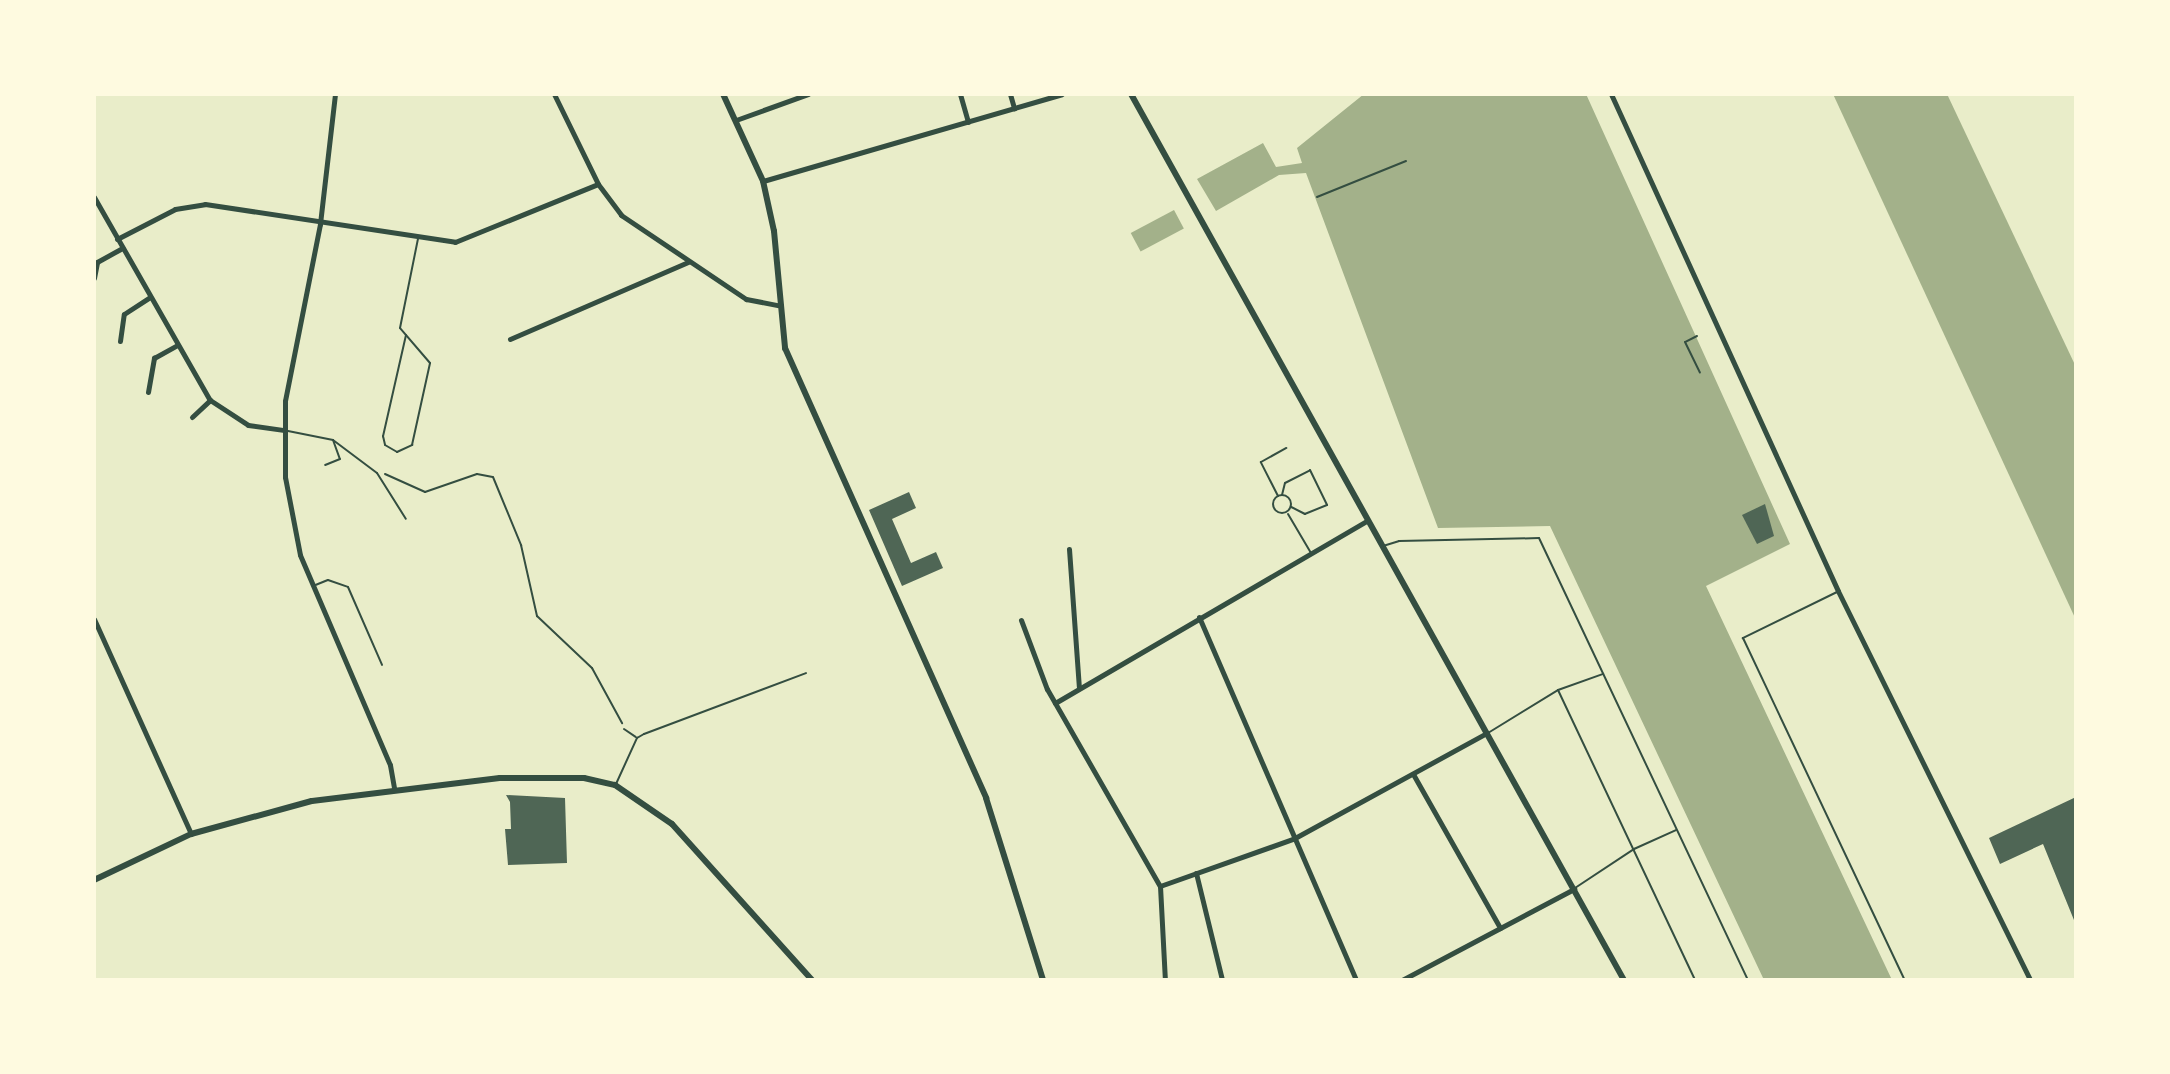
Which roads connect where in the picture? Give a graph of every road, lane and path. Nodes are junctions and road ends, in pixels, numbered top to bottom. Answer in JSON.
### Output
{"nodes":[{"id":1,"x":335,"y":94,"type":"edge"},
{"id":2,"x":554,"y":94,"type":"edge"},
{"id":3,"x":723,"y":94,"type":"edge"},
{"id":4,"x":808,"y":94,"type":"edge"},
{"id":5,"x":960,"y":94,"type":"edge"},
{"id":6,"x":1010,"y":94,"type":"edge"},
{"id":7,"x":1062,"y":94,"type":"edge"},
{"id":8,"x":1131,"y":94,"type":"edge"},
{"id":9,"x":1611,"y":94,"type":"edge"},
{"id":10,"x":1014,"y":108,"type":"junction"},
{"id":11,"x":736,"y":120,"type":"junction"},
{"id":12,"x":968,"y":122,"type":"junction"},
{"id":13,"x":1406,"y":161,"type":"dead end"},
{"id":14,"x":763,"y":181,"type":"junction"},
{"id":15,"x":598,"y":184,"type":"junction"},
{"id":16,"x":94,"y":197,"type":"edge"},
{"id":17,"x":1317,"y":197,"type":"dead end"},
{"id":18,"x":320,"y":224,"type":"junction"},
{"id":19,"x":117,"y":239,"type":"junction"},
{"id":20,"x":418,"y":239,"type":"junction"},
{"id":21,"x":122,"y":248,"type":"junction"},
{"id":22,"x":688,"y":262,"type":"junction"},
{"id":23,"x":94,"y":278,"type":"edge"},
{"id":24,"x":149,"y":298,"type":"junction"},
{"id":25,"x":777,"y":305,"type":"junction"},
{"id":26,"x":406,"y":335,"type":"junction"},
{"id":27,"x":1697,"y":336,"type":"dead end"},
{"id":28,"x":510,"y":339,"type":"dead end"},
{"id":29,"x":120,"y":341,"type":"dead end"},
{"id":30,"x":177,"y":345,"type":"junction"},
{"id":31,"x":1700,"y":373,"type":"dead end"},
{"id":32,"x":148,"y":392,"type":"dead end"},
{"id":33,"x":210,"y":400,"type":"junction"},
{"id":34,"x":192,"y":417,"type":"dead end"},
{"id":35,"x":283,"y":430,"type":"junction"},
{"id":36,"x":333,"y":440,"type":"junction"},
{"id":37,"x":1286,"y":448,"type":"dead end"},
{"id":38,"x":325,"y":465,"type":"dead end"},
{"id":39,"x":384,"y":473,"type":"dead end"},
{"id":40,"x":1280,"y":495,"type":"junction"},
{"id":41,"x":1291,"y":507,"type":"junction"},
{"id":42,"x":1287,"y":512,"type":"junction"},
{"id":43,"x":406,"y":519,"type":"dead end"},
{"id":44,"x":1367,"y":521,"type":"junction"},
{"id":45,"x":1382,"y":547,"type":"junction"},
{"id":46,"x":1069,"y":549,"type":"dead end"},
{"id":47,"x":1312,"y":554,"type":"junction"},
{"id":48,"x":312,"y":586,"type":"junction"},
{"id":49,"x":1838,"y":591,"type":"junction"},
{"id":50,"x":1199,"y":617,"type":"junction"},
{"id":51,"x":94,"y":619,"type":"edge"},
{"id":52,"x":1021,"y":620,"type":"dead end"},
{"id":53,"x":382,"y":665,"type":"dead end"},
{"id":54,"x":806,"y":673,"type":"dead end"},
{"id":55,"x":1605,"y":674,"type":"junction"},
{"id":56,"x":1079,"y":687,"type":"junction"},
{"id":57,"x":1558,"y":690,"type":"junction"},
{"id":58,"x":1055,"y":703,"type":"junction"},
{"id":59,"x":624,"y":729,"type":"joint"},
{"id":60,"x":1487,"y":733,"type":"junction"},
{"id":61,"x":637,"y":738,"type":"junction"},
{"id":62,"x":1413,"y":774,"type":"junction"},
{"id":63,"x":615,"y":785,"type":"junction"},
{"id":64,"x":394,"y":788,"type":"junction"},
{"id":65,"x":1676,"y":830,"type":"junction"},
{"id":66,"x":191,"y":834,"type":"junction"},
{"id":67,"x":1293,"y":839,"type":"junction"},
{"id":68,"x":1634,"y":849,"type":"junction"},
{"id":69,"x":1196,"y":873,"type":"junction"},
{"id":70,"x":94,"y":880,"type":"edge"},
{"id":71,"x":1160,"y":886,"type":"junction"},
{"id":72,"x":1574,"y":889,"type":"junction"},
{"id":73,"x":1500,"y":928,"type":"junction"},
{"id":74,"x":812,"y":980,"type":"edge"},
{"id":75,"x":1043,"y":980,"type":"edge"},
{"id":76,"x":1165,"y":980,"type":"edge"},
{"id":77,"x":1222,"y":980,"type":"edge"},
{"id":78,"x":1356,"y":980,"type":"edge"},
{"id":79,"x":1402,"y":980,"type":"edge"},
{"id":80,"x":1624,"y":980,"type":"edge"},
{"id":81,"x":1695,"y":980,"type":"edge"},
{"id":82,"x":1748,"y":980,"type":"edge"},
{"id":83,"x":1905,"y":980,"type":"edge"},
{"id":84,"x":2030,"y":980,"type":"edge"}],
"edges":[{"from":1,"to":18,"type":"street"},
{"from":2,"to":15,"type":"street"},
{"from":3,"to":11,"type":"street"},
{"from":4,"to":11,"type":"street"},
{"from":5,"to":12,"type":"street"},
{"from":6,"to":10,"type":"street"},
{"from":7,"to":10,"type":"street"},
{"from":8,"to":44,"type":"street"},
{"from":9,"to":49,"type":"street"},
{"from":10,"to":12,"type":"street"},
{"from":11,"to":14,"type":"street"},
{"from":12,"to":14,"type":"street"},
{"from":13,"to":17,"type":"path"},
{"from":14,"to":25,"type":"street"},
{"from":15,"to":20,"type":"street"},
{"from":15,"to":22,"type":"street"},
{"from":16,"to":19,"type":"street"},
{"from":18,"to":19,"type":"street"},
{"from":18,"to":20,"type":"street"},
{"from":18,"to":35,"type":"street"},
{"from":19,"to":21,"type":"street"},
{"from":20,"to":26,"type":"lane"},
{"from":21,"to":23,"type":"street"},
{"from":21,"to":24,"type":"street"},
{"from":22,"to":25,"type":"street"},
{"from":22,"to":28,"type":"street"},
{"from":24,"to":29,"type":"street"},
{"from":24,"to":30,"type":"street"},
{"from":25,"to":75,"type":"street"},
{"from":26,"to":26,"type":"lane"},
{"from":27,"to":31,"type":"path"},
{"from":30,"to":32,"type":"street"},
{"from":30,"to":33,"type":"street"},
{"from":33,"to":34,"type":"street"},
{"from":33,"to":35,"type":"street"},
{"from":35,"to":36,"type":"lane"},
{"from":35,"to":48,"type":"street"},
{"from":36,"to":38,"type":"lane"},
{"from":36,"to":43,"type":"lane"},
{"from":37,"to":40,"type":"lane"},
{"from":39,"to":59,"type":"path"},
{"from":40,"to":41,"type":"lane"},
{"from":40,"to":41,"type":"lane"},
{"from":40,"to":42,"type":"lane"},
{"from":41,"to":42,"type":"lane"},
{"from":42,"to":47,"type":"lane"},
{"from":44,"to":45,"type":"street"},
{"from":44,"to":47,"type":"street"},
{"from":45,"to":55,"type":"lane"},
{"from":45,"to":60,"type":"street"},
{"from":46,"to":56,"type":"street"},
{"from":47,"to":50,"type":"street"},
{"from":48,"to":53,"type":"lane"},
{"from":48,"to":64,"type":"street"},
{"from":49,"to":83,"type":"lane"},
{"from":49,"to":84,"type":"street"},
{"from":50,"to":56,"type":"street"},
{"from":50,"to":67,"type":"street"},
{"from":51,"to":66,"type":"street"},
{"from":52,"to":58,"type":"street"},
{"from":54,"to":61,"type":"lane"},
{"from":55,"to":57,"type":"lane"},
{"from":55,"to":65,"type":"lane"},
{"from":56,"to":58,"type":"street"},
{"from":57,"to":60,"type":"lane"},
{"from":57,"to":68,"type":"lane"},
{"from":58,"to":71,"type":"street"},
{"from":59,"to":61,"type":"lane"},
{"from":60,"to":62,"type":"street"},
{"from":60,"to":72,"type":"street"},
{"from":61,"to":63,"type":"lane"},
{"from":62,"to":67,"type":"street"},
{"from":62,"to":73,"type":"street"},
{"from":63,"to":64,"type":"street"},
{"from":63,"to":74,"type":"street"},
{"from":64,"to":66,"type":"street"},
{"from":65,"to":68,"type":"lane"},
{"from":65,"to":82,"type":"lane"},
{"from":66,"to":70,"type":"street"},
{"from":67,"to":69,"type":"street"},
{"from":67,"to":78,"type":"street"},
{"from":68,"to":72,"type":"lane"},
{"from":68,"to":81,"type":"lane"},
{"from":69,"to":71,"type":"street"},
{"from":69,"to":77,"type":"street"},
{"from":71,"to":76,"type":"street"},
{"from":72,"to":73,"type":"street"},
{"from":72,"to":80,"type":"street"},
{"from":73,"to":79,"type":"street"}]}
